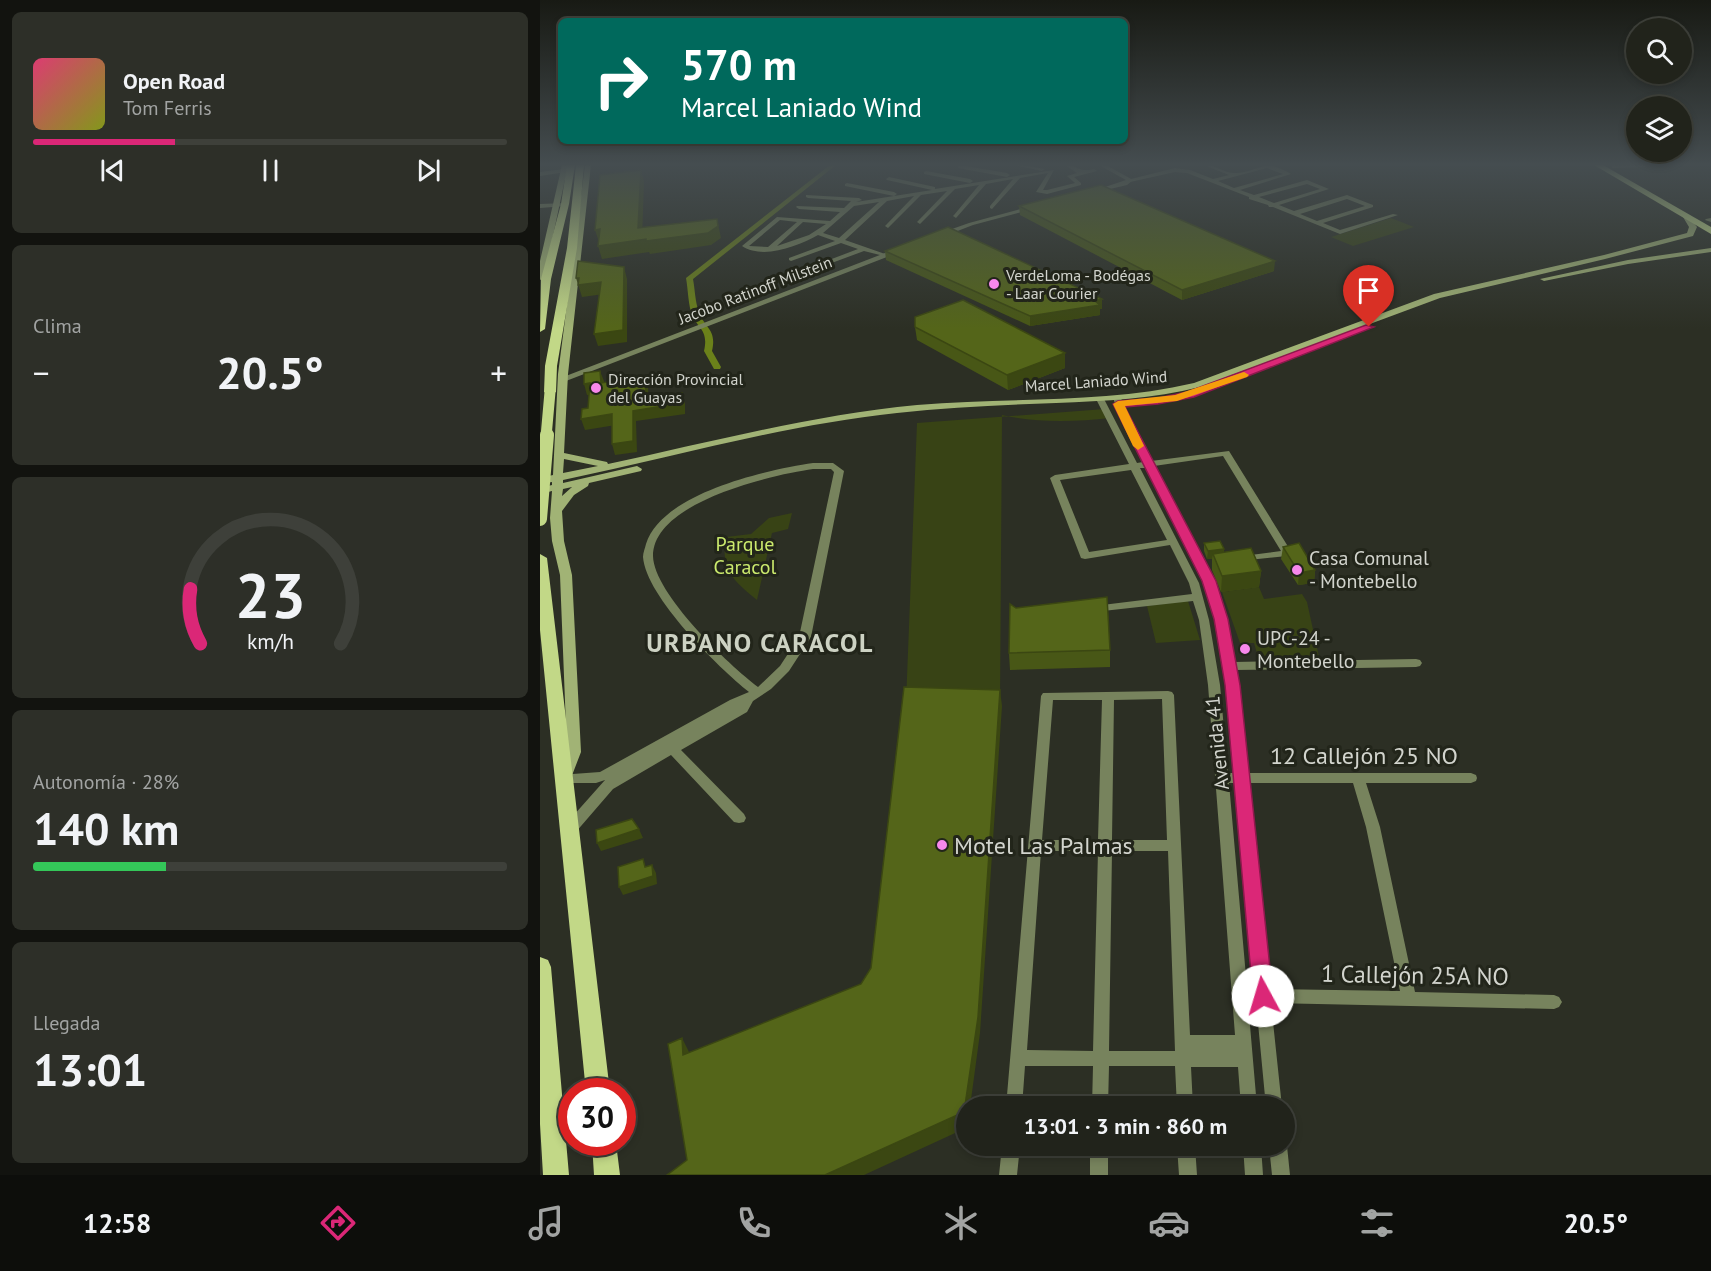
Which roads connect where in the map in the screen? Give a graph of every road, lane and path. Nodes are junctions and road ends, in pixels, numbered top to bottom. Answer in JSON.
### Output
{"nodes":[{"id":1,"x":557,"y":220,"type":"edge"},
{"id":2,"x":577,"y":220,"type":"edge"},
{"id":3,"x":578,"y":220,"type":"edge"},
{"id":4,"x":777,"y":220,"type":"edge"},
{"id":5,"x":802,"y":220,"type":"joint"},
{"id":6,"x":833,"y":220,"type":"edge"},
{"id":7,"x":863,"y":220,"type":"edge"},
{"id":8,"x":894,"y":220,"type":"edge"},
{"id":9,"x":922,"y":220,"type":"edge"},
{"id":10,"x":983,"y":220,"type":"edge"},
{"id":11,"x":1308,"y":220,"type":"edge"},
{"id":12,"x":1326,"y":220,"type":"edge"},
{"id":13,"x":1380,"y":220,"type":"edge"},
{"id":14,"x":1688,"y":220,"type":"edge"},
{"id":15,"x":1691,"y":220,"type":"edge"},
{"id":16,"x":920,"y":222,"type":"dead end"},
{"id":17,"x":830,"y":223,"type":"junction"},
{"id":18,"x":1316,"y":223,"type":"junction"},
{"id":19,"x":888,"y":226,"type":"dead end"},
{"id":20,"x":1711,"y":231,"type":"edge"},
{"id":21,"x":819,"y":233,"type":"junction"},
{"id":22,"x":931,"y":236,"type":"edge"},
{"id":23,"x":840,"y":241,"type":"junction"},
{"id":24,"x":911,"y":244,"type":"edge"},
{"id":25,"x":863,"y":249,"type":"junction"},
{"id":26,"x":548,"y":250,"type":"edge"},
{"id":27,"x":1711,"y":250,"type":"edge"},
{"id":28,"x":767,"y":251,"type":"junction"},
{"id":29,"x":882,"y":255,"type":"junction"},
{"id":30,"x":790,"y":259,"type":"dead end"},
{"id":31,"x":810,"y":269,"type":"dead end"},
{"id":32,"x":542,"y":279,"type":"edge"},
{"id":33,"x":540,"y":329,"type":"edge"},
{"id":34,"x":551,"y":366,"type":"junction"},
{"id":35,"x":563,"y":376,"type":"junction"},
{"id":36,"x":550,"y":392,"type":"junction"},
{"id":37,"x":1117,"y":401,"type":"junction"},
{"id":38,"x":1101,"y":402,"type":"junction"},
{"id":39,"x":560,"y":455,"type":"junction"},
{"id":40,"x":625,"y":463,"type":"junction"},
{"id":41,"x":1148,"y":464,"type":"junction"},
{"id":42,"x":1135,"y":466,"type":"junction"},
{"id":43,"x":594,"y":479,"type":"junction"},
{"id":44,"x":540,"y":481,"type":"edge"},
{"id":45,"x":558,"y":483,"type":"junction"},
{"id":46,"x":540,"y":491,"type":"edge"},
{"id":47,"x":540,"y":510,"type":"edge"},
{"id":48,"x":556,"y":514,"type":"junction"},
{"id":49,"x":540,"y":519,"type":"edge"},
{"id":50,"x":1173,"y":542,"type":"junction"},
{"id":51,"x":540,"y":558,"type":"edge"},
{"id":52,"x":1233,"y":561,"type":"edge"},
{"id":53,"x":1207,"y":565,"type":"junction"},
{"id":54,"x":1186,"y":568,"type":"junction"},
{"id":55,"x":1197,"y":597,"type":"junction"},
{"id":56,"x":1087,"y":610,"type":"edge"},
{"id":57,"x":1416,"y":663,"type":"dead end"},
{"id":58,"x":1229,"y":666,"type":"junction"},
{"id":59,"x":1108,"y":695,"type":"junction"},
{"id":60,"x":753,"y":696,"type":"junction"},
{"id":61,"x":670,"y":746,"type":"junction"},
{"id":62,"x":1241,"y":777,"type":"junction"},
{"id":63,"x":1358,"y":777,"type":"junction"},
{"id":64,"x":564,"y":778,"type":"junction"},
{"id":65,"x":1222,"y":778,"type":"junction"},
{"id":66,"x":1471,"y":778,"type":"dead end"},
{"id":67,"x":739,"y":818,"type":"dead end"},
{"id":68,"x":570,"y":829,"type":"junction"},
{"id":69,"x":1227,"y":843,"type":"junction"},
{"id":70,"x":1248,"y":844,"type":"junction"},
{"id":71,"x":1173,"y":845,"type":"junction"},
{"id":72,"x":1035,"y":846,"type":"junction"},
{"id":73,"x":1104,"y":846,"type":"junction"},
{"id":74,"x":540,"y":967,"type":"edge"},
{"id":75,"x":1240,"y":995,"type":"junction"},
{"id":76,"x":1263,"y":996,"type":"junction"},
{"id":77,"x":1409,"y":1000,"type":"junction"},
{"id":78,"x":1554,"y":1002,"type":"dead end"},
{"id":79,"x":542,"y":1013,"type":"edge"},
{"id":80,"x":1182,"y":1051,"type":"junction"},
{"id":81,"x":1244,"y":1051,"type":"junction"},
{"id":82,"x":1018,"y":1058,"type":"junction"},
{"id":83,"x":1100,"y":1058,"type":"junction"},
{"id":84,"x":597,"y":1078,"type":"edge"},
{"id":85,"x":1015,"y":1096,"type":"edge"},
{"id":86,"x":1100,"y":1096,"type":"edge"},
{"id":87,"x":1184,"y":1096,"type":"edge"},
{"id":88,"x":1248,"y":1096,"type":"edge"},
{"id":89,"x":1273,"y":1096,"type":"edge"},
{"id":90,"x":605,"y":1156,"type":"edge"},
{"id":91,"x":1010,"y":1156,"type":"edge"},
{"id":92,"x":1099,"y":1156,"type":"edge"},
{"id":93,"x":1187,"y":1156,"type":"edge"},
{"id":94,"x":1253,"y":1156,"type":"edge"},
{"id":95,"x":1279,"y":1156,"type":"edge"},
{"id":96,"x":556,"y":1175,"type":"edge"},
{"id":97,"x":607,"y":1175,"type":"edge"},
{"id":98,"x":1008,"y":1175,"type":"edge"},
{"id":99,"x":1099,"y":1175,"type":"edge"},
{"id":100,"x":1188,"y":1175,"type":"edge"},
{"id":101,"x":1254,"y":1175,"type":"edge"},
{"id":102,"x":1281,"y":1175,"type":"edge"}],
"edges":[{"from":1,"to":26,"type":"main road"},
{"from":2,"to":34,"type":"main road"},
{"from":3,"to":35,"type":"main road"},
{"from":4,"to":28,"type":"street"},
{"from":5,"to":17,"type":"street"},
{"from":5,"to":28,"type":"street"},
{"from":6,"to":17,"type":"street"},
{"from":7,"to":23,"type":"street"},
{"from":8,"to":19,"type":"street"},
{"from":9,"to":16,"type":"street"},
{"from":10,"to":22,"type":"street"},
{"from":11,"to":18,"type":"street"},
{"from":12,"to":18,"type":"street"},
{"from":13,"to":18,"type":"street"},
{"from":14,"to":37,"type":"main road","name":"Marcel Laniado Wind"},
{"from":15,"to":20,"type":"highway"},
{"from":17,"to":21,"type":"street"},
{"from":21,"to":23,"type":"street"},
{"from":21,"to":28,"type":"street"},
{"from":23,"to":25,"type":"street"},
{"from":23,"to":30,"type":"street"},
{"from":24,"to":29,"type":"street","name":"Jacobo Ratinoff Milstein"},
{"from":25,"to":29,"type":"street"},
{"from":25,"to":31,"type":"street"},
{"from":26,"to":32,"type":"main road"},
{"from":27,"to":37,"type":"main road","name":"Marcel Laniado Wind"},
{"from":29,"to":35,"type":"street","name":"Jacobo Ratinoff Milstein"},
{"from":32,"to":33,"type":"main road"},
{"from":34,"to":35,"type":"main road"},
{"from":34,"to":36,"type":"main road"},
{"from":35,"to":36,"type":"main road"},
{"from":35,"to":39,"type":"main road"},
{"from":36,"to":49,"type":"main road","bridge":true},
{"from":37,"to":38,"type":"main road","name":"Marcel Laniado Wind"},
{"from":37,"to":41,"type":"street","name":"Avenida 41"},
{"from":38,"to":40,"type":"main road","name":"Marcel Laniado Wind"},
{"from":38,"to":42,"type":"street","name":"Avenida 41"},
{"from":38,"to":43,"type":"main road","name":"Marcel Laniado Wind"},
{"from":39,"to":40,"type":"main road"},
{"from":39,"to":45,"type":"main road"},
{"from":40,"to":45,"type":"main road","name":"Marcel Laniado Wind"},
{"from":41,"to":42,"type":"street"},
{"from":41,"to":52,"type":"street"},
{"from":41,"to":53,"type":"street","name":"Avenida 41"},
{"from":42,"to":50,"type":"street","name":"Avenida 41"},
{"from":42,"to":50,"type":"street"},
{"from":43,"to":45,"type":"main road","name":"Marcel Laniado Wind"},
{"from":43,"to":48,"type":"main road"},
{"from":44,"to":45,"type":"main road","name":"Marcel Laniado Wind"},
{"from":45,"to":46,"type":"main road","name":"Marcel Laniado Wind"},
{"from":45,"to":48,"type":"main road"},
{"from":47,"to":48,"type":"main road"},
{"from":48,"to":64,"type":"main road"},
{"from":50,"to":54,"type":"street","name":"Avenida 41"},
{"from":51,"to":64,"type":"main road"},
{"from":53,"to":54,"type":"street"},
{"from":53,"to":58,"type":"street","name":"Avenida 41"},
{"from":54,"to":55,"type":"street","name":"Avenida 41"},
{"from":55,"to":56,"type":"street"},
{"from":55,"to":65,"type":"street","name":"Avenida 41"},
{"from":57,"to":58,"type":"street"},
{"from":58,"to":62,"type":"street","name":"Avenida 41"},
{"from":59,"to":71,"type":"street"},
{"from":59,"to":72,"type":"street"},
{"from":59,"to":73,"type":"street"},
{"from":60,"to":60,"type":"street"},
{"from":60,"to":61,"type":"street"},
{"from":61,"to":64,"type":"street"},
{"from":61,"to":67,"type":"street"},
{"from":61,"to":68,"type":"street"},
{"from":62,"to":63,"type":"street","name":"12 Callejón 25 NO"},
{"from":62,"to":65,"type":"street","name":"12 Callejón 25 NO"},
{"from":62,"to":70,"type":"street","name":"Avenida 41"},
{"from":63,"to":66,"type":"street","name":"12 Callejón 25 NO"},
{"from":63,"to":77,"type":"street"},
{"from":64,"to":68,"type":"main road"},
{"from":65,"to":69,"type":"street","name":"Avenida 41"},
{"from":68,"to":84,"type":"main road"},
{"from":69,"to":70,"type":"street"},
{"from":69,"to":75,"type":"street","name":"Avenida 41"},
{"from":70,"to":76,"type":"street","name":"Avenida 41"},
{"from":71,"to":73,"type":"street"},
{"from":71,"to":80,"type":"street"},
{"from":72,"to":73,"type":"street"},
{"from":72,"to":82,"type":"street"},
{"from":73,"to":83,"type":"street"},
{"from":74,"to":79,"type":"main road"},
{"from":75,"to":76,"type":"street","name":"1 Callejón 25A NO"},
{"from":75,"to":81,"type":"street","name":"Avenida 41"},
{"from":76,"to":77,"type":"street","name":"1 Callejón 25A NO"},
{"from":76,"to":89,"type":"street","name":"Avenida 41"},
{"from":77,"to":78,"type":"street","name":"1 Callejón 25A NO"},
{"from":79,"to":96,"type":"main road"},
{"from":80,"to":81,"type":"street"},
{"from":80,"to":83,"type":"street"},
{"from":80,"to":87,"type":"street"},
{"from":81,"to":88,"type":"street","name":"Avenida 41"},
{"from":82,"to":83,"type":"street"},
{"from":82,"to":85,"type":"street"},
{"from":83,"to":86,"type":"street"},
{"from":90,"to":97,"type":"main road"},
{"from":91,"to":98,"type":"street"},
{"from":92,"to":99,"type":"street"},
{"from":93,"to":100,"type":"street"},
{"from":94,"to":101,"type":"street"},
{"from":95,"to":102,"type":"street"}]}
